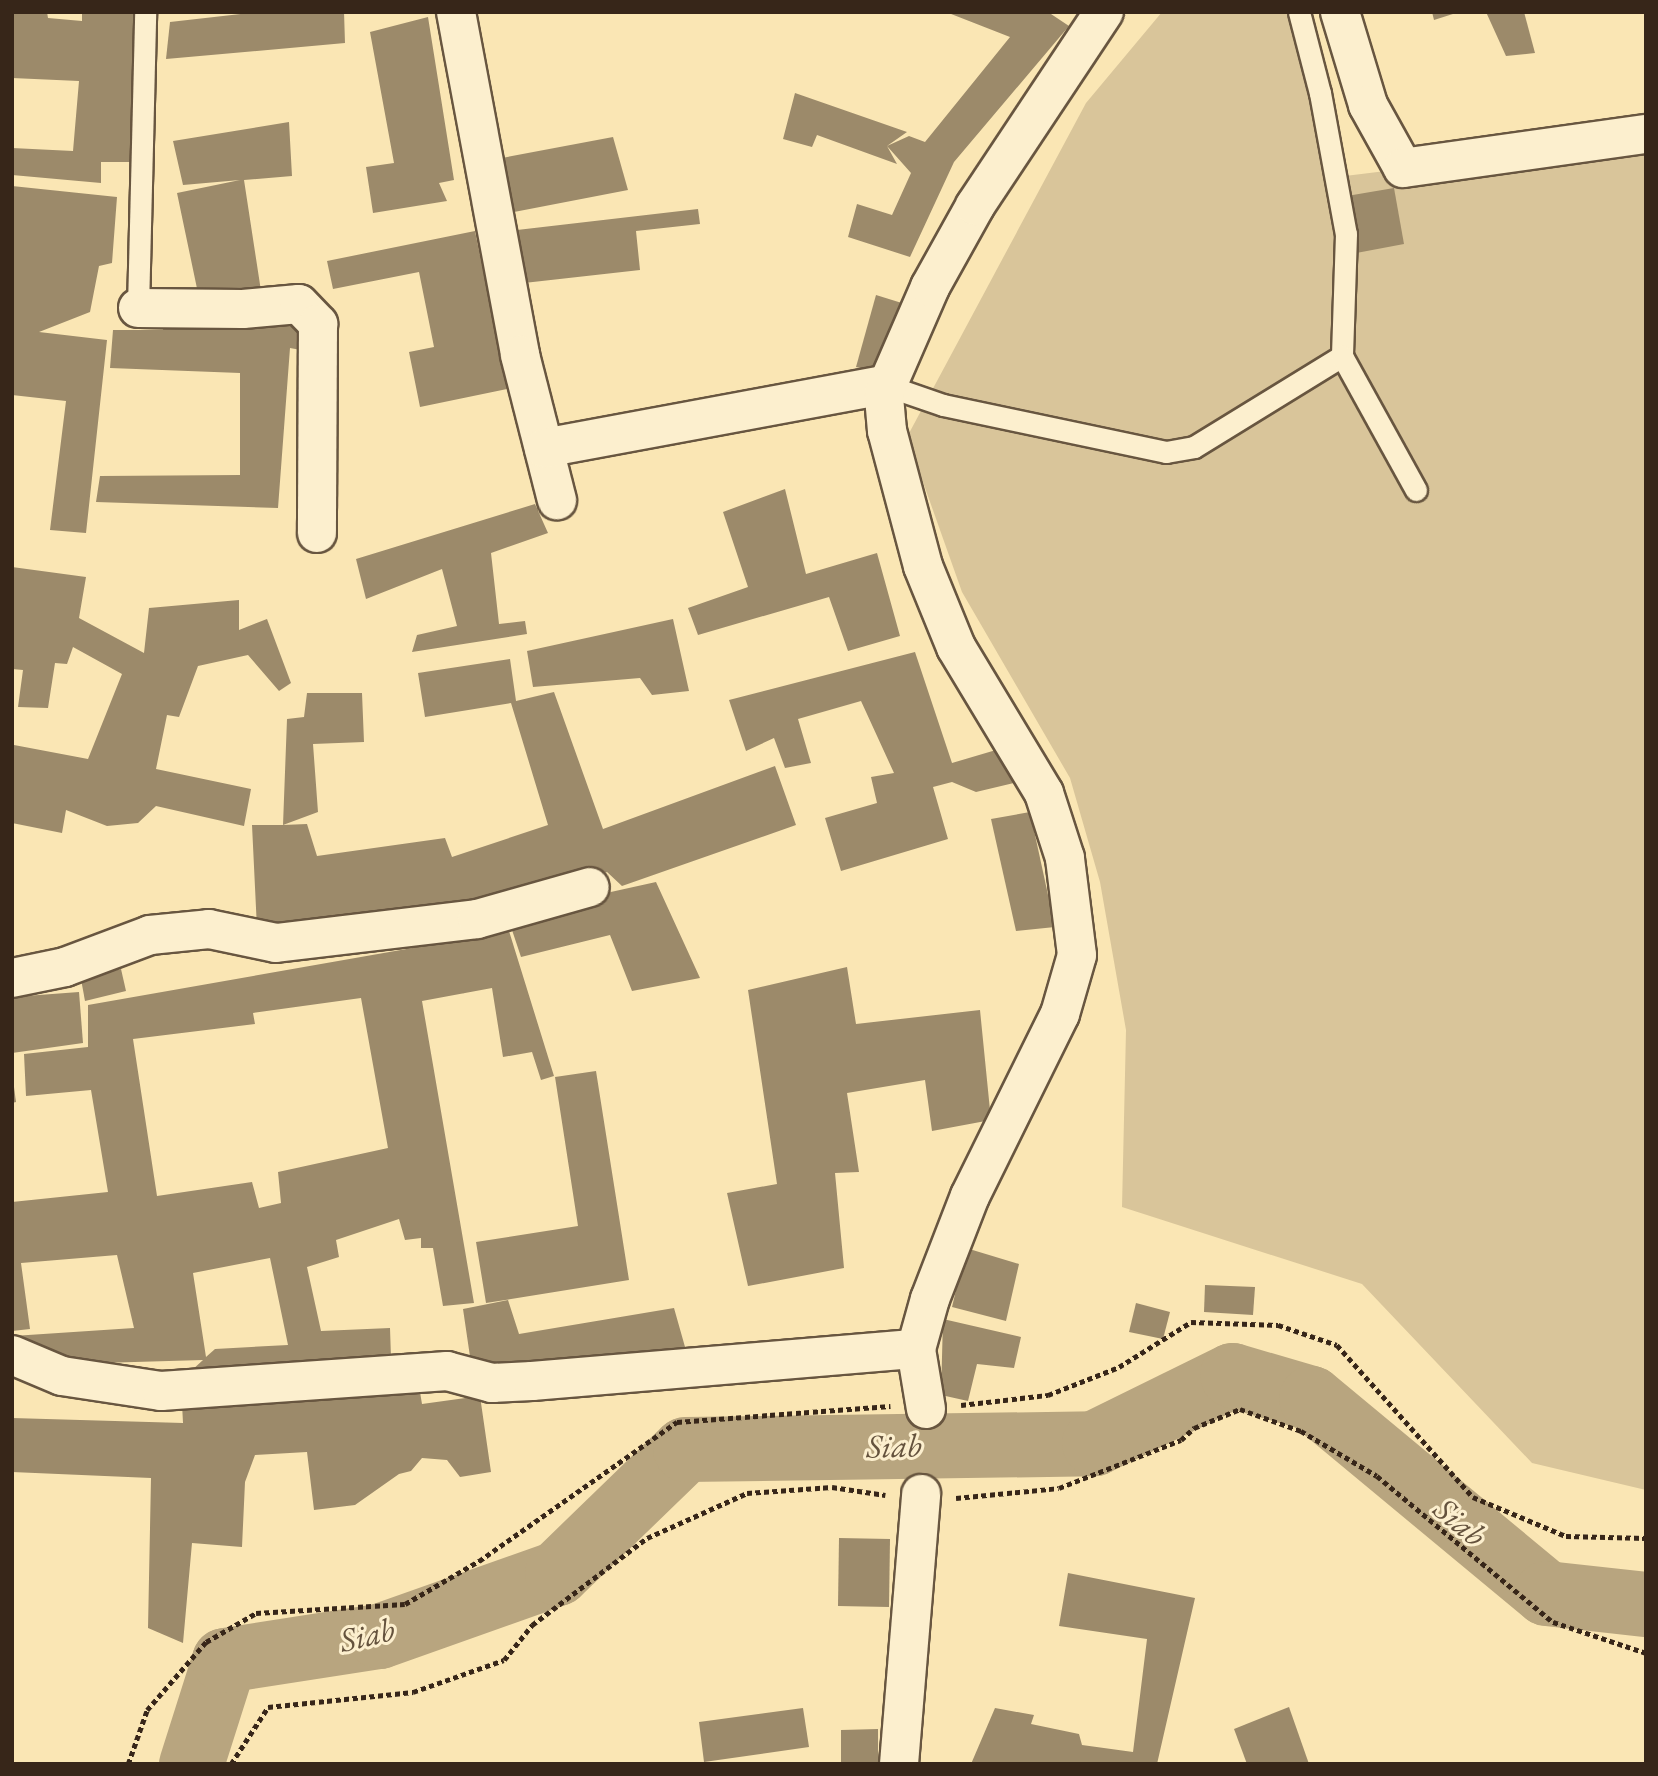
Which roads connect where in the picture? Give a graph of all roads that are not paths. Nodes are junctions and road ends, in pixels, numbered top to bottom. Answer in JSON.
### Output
{"nodes":[{"id":1,"x":145,"y":12,"type":"edge"},
{"id":2,"x":456,"y":12,"type":"edge"},
{"id":3,"x":1104,"y":12,"type":"edge"},
{"id":4,"x":1299,"y":12,"type":"edge"},
{"id":5,"x":1340,"y":12,"type":"edge"},
{"id":6,"x":1646,"y":135,"type":"edge"},
{"id":7,"x":138,"y":308,"type":"joint"},
{"id":8,"x":1342,"y":356,"type":"junction"},
{"id":9,"x":886,"y":385,"type":"junction"},
{"id":10,"x":544,"y":448,"type":"junction"},
{"id":11,"x":1416,"y":490,"type":"dead end"},
{"id":12,"x":557,"y":500,"type":"dead end"},
{"id":13,"x":317,"y":533,"type":"dead end"},
{"id":14,"x":590,"y":887,"type":"dead end"},
{"id":15,"x":12,"y":978,"type":"edge"},
{"id":16,"x":916,"y":1349,"type":"junction"},
{"id":17,"x":12,"y":1355,"type":"edge"},
{"id":18,"x":925,"y":1406,"type":"road end"},
{"id":19,"x":921,"y":1494,"type":"dead end"},
{"id":20,"x":899,"y":1764,"type":"edge"}],
"edges":[{"from":1,"to":7,"type":"lane"},
{"from":2,"to":10,"type":"street"},
{"from":3,"to":9,"type":"street"},
{"from":4,"to":8,"type":"lane"},
{"from":5,"to":6,"type":"street"},
{"from":7,"to":13,"type":"street"},
{"from":8,"to":9,"type":"lane"},
{"from":8,"to":11,"type":"lane"},
{"from":9,"to":10,"type":"street"},
{"from":9,"to":16,"type":"street"},
{"from":10,"to":12,"type":"street"},
{"from":14,"to":15,"type":"street"},
{"from":16,"to":17,"type":"street"},
{"from":16,"to":18,"type":"street"},
{"from":19,"to":20,"type":"street"}]}
